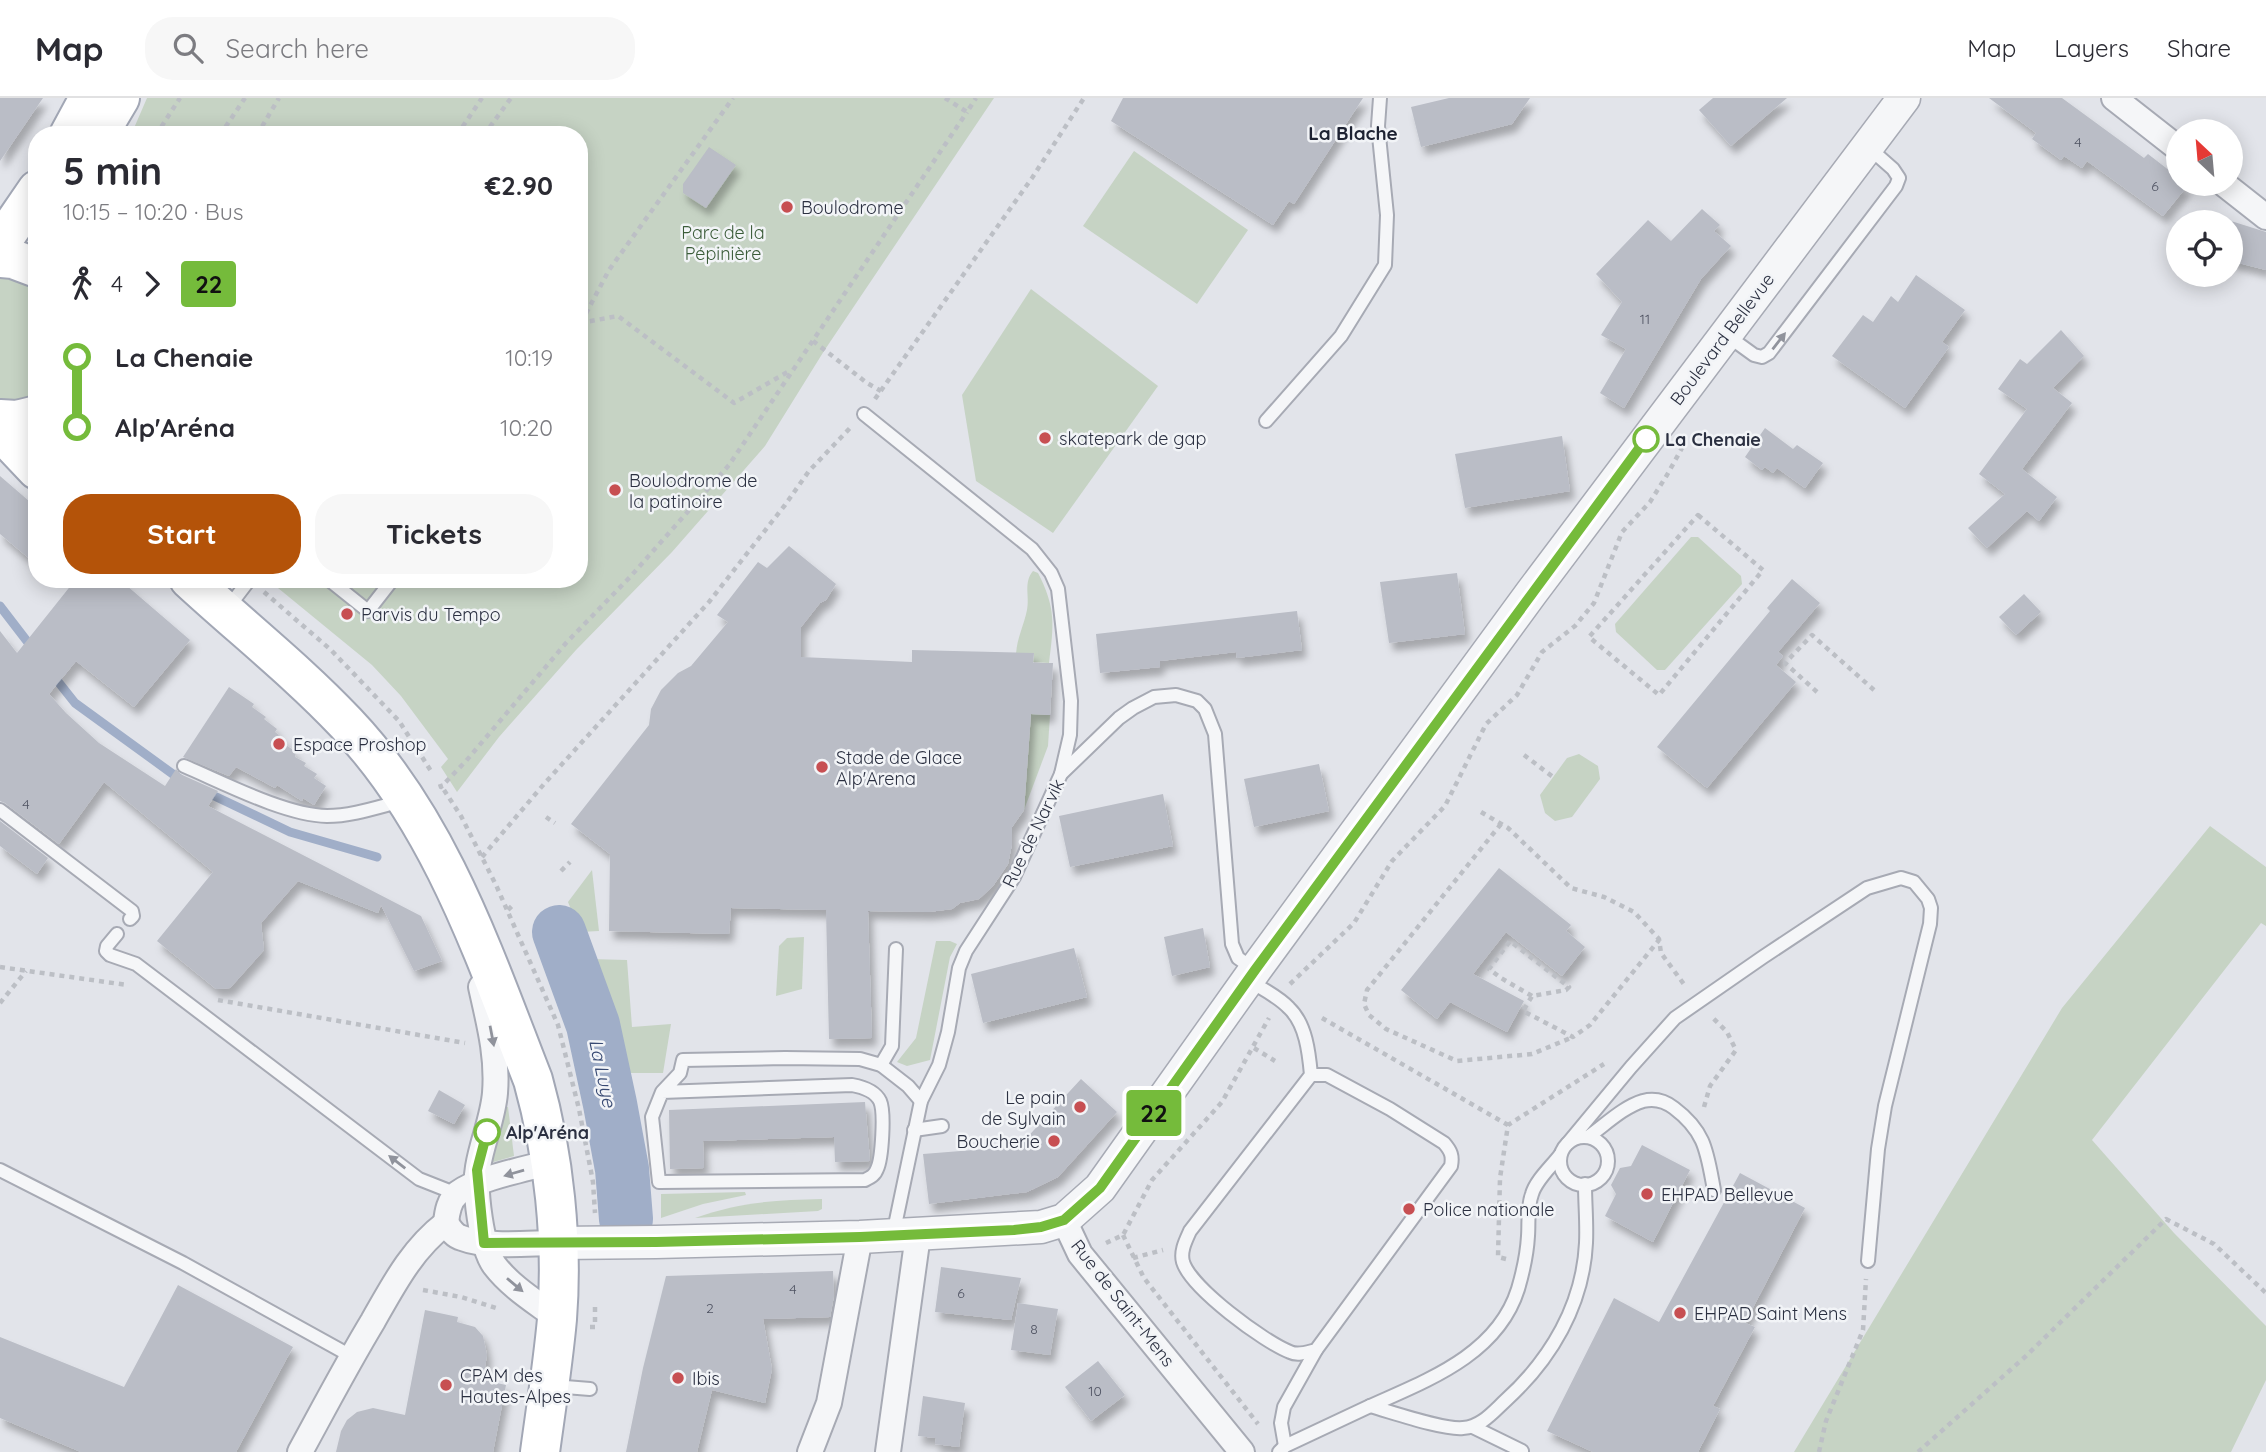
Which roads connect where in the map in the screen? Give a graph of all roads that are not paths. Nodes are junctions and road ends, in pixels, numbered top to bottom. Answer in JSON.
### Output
{"nodes":[{"id":1,"x":89,"y":98,"type":"edge"},
{"id":2,"x":120,"y":98,"type":"edge"},
{"id":3,"x":134,"y":98,"type":"edge"},
{"id":4,"x":1380,"y":98,"type":"edge"},
{"id":5,"x":1904,"y":98,"type":"edge"},
{"id":6,"x":2115,"y":98,"type":"edge"},
{"id":7,"x":74,"y":126,"type":"edge"},
{"id":8,"x":103,"y":126,"type":"edge"},
{"id":9,"x":124,"y":126,"type":"edge"},
{"id":10,"x":2166,"y":139,"type":"edge"},
{"id":11,"x":1867,"y":147,"type":"junction"},
{"id":12,"x":2239,"y":196,"type":"edge"},
{"id":13,"x":28,"y":203,"type":"edge"},
{"id":14,"x":2266,"y":217,"type":"edge"},
{"id":15,"x":0,"y":244,"type":"edge"},
{"id":16,"x":0,"y":258,"type":"edge"},
{"id":17,"x":28,"y":265,"type":"edge"},
{"id":18,"x":1725,"y":334,"type":"junction"},
{"id":19,"x":864,"y":414,"type":"road end"},
{"id":20,"x":28,"y":417,"type":"edge"},
{"id":21,"x":0,"y":419,"type":"edge"},
{"id":22,"x":1266,"y":421,"type":"dead end"},
{"id":23,"x":0,"y":431,"type":"edge"},
{"id":24,"x":28,"y":461,"type":"edge"},
{"id":25,"x":177,"y":588,"type":"edge"},
{"id":26,"x":339,"y":588,"type":"edge"},
{"id":27,"x":386,"y":588,"type":"edge"},
{"id":28,"x":218,"y":596,"type":"edge"},
{"id":29,"x":184,"y":766,"type":"dead end"},
{"id":30,"x":1061,"y":774,"type":"junction"},
{"id":31,"x":406,"y":801,"type":"junction"},
{"id":32,"x":0,"y":810,"type":"edge"},
{"id":33,"x":461,"y":898,"type":"junction"},
{"id":34,"x":130,"y":919,"type":"dead end"},
{"id":35,"x":117,"y":934,"type":"dead end"},
{"id":36,"x":896,"y":949,"type":"dead end"},
{"id":37,"x":1252,"y":975,"type":"junction"},
{"id":38,"x":881,"y":1065,"type":"junction"},
{"id":39,"x":1311,"y":1075,"type":"junction"},
{"id":40,"x":662,"y":1092,"type":"junction"},
{"id":41,"x":921,"y":1101,"type":"junction"},
{"id":42,"x":942,"y":1126,"type":"dead end"},
{"id":43,"x":914,"y":1130,"type":"junction"},
{"id":44,"x":1588,"y":1137,"type":"junction"},
{"id":45,"x":1568,"y":1143,"type":"junction"},
{"id":46,"x":1560,"y":1155,"type":"junction"},
{"id":47,"x":551,"y":1162,"type":"junction"},
{"id":48,"x":0,"y":1171,"type":"edge"},
{"id":49,"x":1585,"y":1184,"type":"junction"},
{"id":50,"x":467,"y":1189,"type":"junction"},
{"id":51,"x":1714,"y":1190,"type":"dead end"},
{"id":52,"x":1064,"y":1220,"type":"junction"},
{"id":53,"x":446,"y":1223,"type":"junction"},
{"id":54,"x":905,"y":1235,"type":"junction"},
{"id":55,"x":860,"y":1237,"type":"junction"},
{"id":56,"x":558,"y":1242,"type":"junction"},
{"id":57,"x":484,"y":1243,"type":"junction"},
{"id":58,"x":1868,"y":1261,"type":"road end"},
{"id":59,"x":557,"y":1318,"type":"junction"},
{"id":60,"x":1316,"y":1350,"type":"junction"},
{"id":61,"x":351,"y":1356,"type":"junction"},
{"id":62,"x":550,"y":1385,"type":"junction"},
{"id":63,"x":590,"y":1389,"type":"dead end"},
{"id":64,"x":1370,"y":1406,"type":"junction"},
{"id":65,"x":1473,"y":1427,"type":"junction"},
{"id":66,"x":1282,"y":1449,"type":"edge"},
{"id":67,"x":1522,"y":1451,"type":"edge"},
{"id":68,"x":300,"y":1452,"type":"edge"},
{"id":69,"x":540,"y":1452,"type":"edge"},
{"id":70,"x":810,"y":1452,"type":"edge"},
{"id":71,"x":888,"y":1452,"type":"edge"},
{"id":72,"x":1242,"y":1452,"type":"edge"}],
"edges":[{"from":1,"to":7,"type":"main road"},
{"from":2,"to":8,"type":"main road"},
{"from":3,"to":9,"type":"main road"},
{"from":4,"to":22,"type":"lane"},
{"from":5,"to":11,"type":"street","name":"Boulevard Bellevue"},
{"from":6,"to":10,"type":"street"},
{"from":11,"to":18,"type":"street","name":"Boulevard Bellevue"},
{"from":18,"to":11,"type":"lane","one_way":true},
{"from":12,"to":14,"type":"street"},
{"from":13,"to":15,"type":"main road"},
{"from":16,"to":17,"type":"main road"},
{"from":18,"to":37,"type":"street","name":"Boulevard Bellevue"},
{"from":19,"to":30,"type":"lane"},
{"from":20,"to":21,"type":"main road"},
{"from":23,"to":24,"type":"main road"},
{"from":25,"to":28,"type":"main road"},
{"from":26,"to":27,"type":"lane"},
{"from":28,"to":31,"type":"main road"},
{"from":29,"to":31,"type":"lane"},
{"from":30,"to":37,"type":"lane","name":"Rue de Narvik"},
{"from":30,"to":41,"type":"lane","name":"Rue de Narvik"},
{"from":31,"to":33,"type":"main road"},
{"from":32,"to":34,"type":"lane"},
{"from":33,"to":47,"type":"main road"},
{"from":33,"to":50,"type":"street","one_way":true},
{"from":50,"to":35,"type":"lane","one_way":true},
{"from":36,"to":38,"type":"lane"},
{"from":37,"to":39,"type":"lane","name":"Rue de Narvik"},
{"from":37,"to":52,"type":"street","name":"Boulevard Bellevue"},
{"from":38,"to":40,"type":"lane"},
{"from":38,"to":41,"type":"lane"},
{"from":39,"to":60,"type":"lane"},
{"from":39,"to":60,"type":"lane"},
{"from":40,"to":40,"type":"lane"},
{"from":41,"to":43,"type":"lane","name":"Rue de Narvik"},
{"from":42,"to":43,"type":"lane"},
{"from":43,"to":54,"type":"lane","name":"Rue de Narvik"},
{"from":44,"to":45,"type":"lane"},
{"from":44,"to":49,"type":"lane"},
{"from":44,"to":51,"type":"lane"},
{"from":45,"to":46,"type":"lane"},
{"from":45,"to":58,"type":"lane"},
{"from":46,"to":49,"type":"lane"},
{"from":46,"to":64,"type":"lane"},
{"from":47,"to":50,"type":"street","one_way":true},
{"from":47,"to":56,"type":"main road"},
{"from":48,"to":61,"type":"lane"},
{"from":49,"to":65,"type":"lane"},
{"from":50,"to":53,"type":"street"},
{"from":50,"to":57,"type":"street"},
{"from":52,"to":54,"type":"street","name":"Rue de Saint-Mens"},
{"from":52,"to":72,"type":"street","name":"Rue de Saint-Mens"},
{"from":53,"to":57,"type":"street"},
{"from":53,"to":61,"type":"street"},
{"from":54,"to":55,"type":"street","name":"Rue de Saint-Mens"},
{"from":54,"to":71,"type":"street"},
{"from":55,"to":56,"type":"street","name":"Rue de Saint-Mens"},
{"from":55,"to":70,"type":"street"},
{"from":56,"to":57,"type":"street"},
{"from":56,"to":59,"type":"main road"},
{"from":57,"to":59,"type":"street","one_way":true},
{"from":59,"to":62,"type":"main road"},
{"from":60,"to":66,"type":"lane"},
{"from":61,"to":68,"type":"street"},
{"from":62,"to":63,"type":"lane"},
{"from":62,"to":69,"type":"main road"},
{"from":64,"to":65,"type":"lane"},
{"from":64,"to":66,"type":"lane"},
{"from":65,"to":67,"type":"lane"}]}
